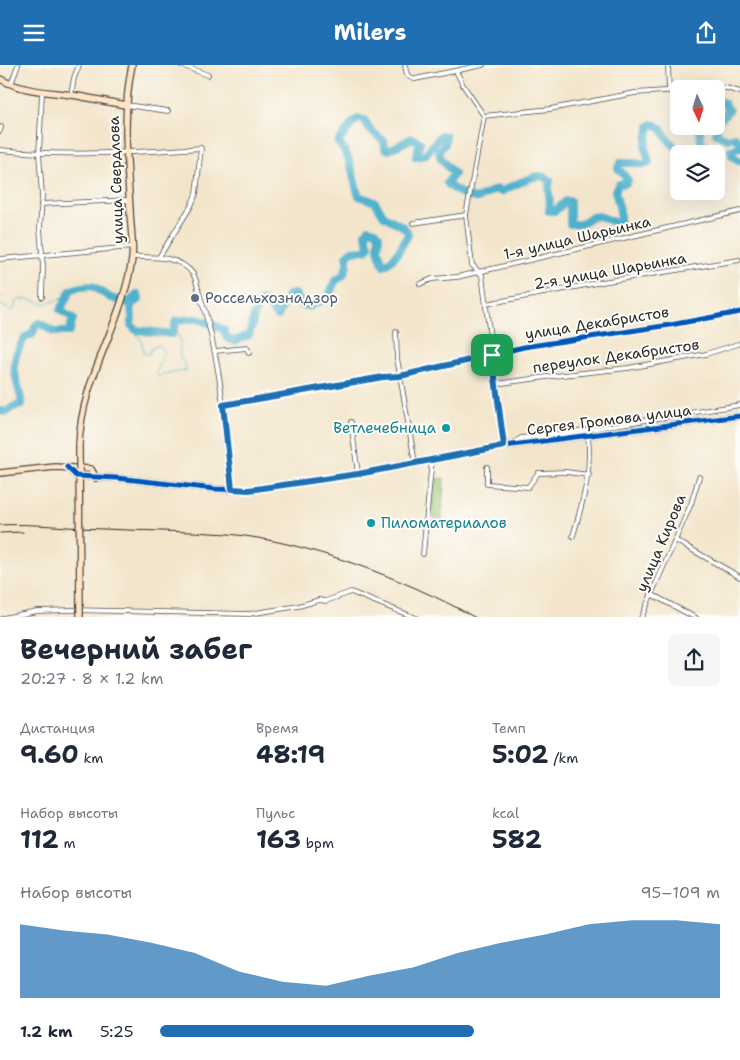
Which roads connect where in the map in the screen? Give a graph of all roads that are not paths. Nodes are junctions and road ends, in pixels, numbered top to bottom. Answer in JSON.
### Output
{"nodes":[{"id":1,"x":18,"y":65,"type":"edge"},
{"id":2,"x":79,"y":65,"type":"edge"},
{"id":3,"x":132,"y":65,"type":"edge"},
{"id":4,"x":181,"y":65,"type":"edge"},
{"id":5,"x":405,"y":65,"type":"edge"},
{"id":6,"x":483,"y":65,"type":"edge"},
{"id":7,"x":668,"y":65,"type":"edge"},
{"id":8,"x":456,"y":71,"type":"junction"},
{"id":9,"x":208,"y":75,"type":"dead end"},
{"id":10,"x":0,"y":79,"type":"edge"},
{"id":11,"x":10,"y":84,"type":"junction"},
{"id":12,"x":725,"y":88,"type":"edge"},
{"id":13,"x":669,"y":91,"type":"joint"},
{"id":14,"x":740,"y":92,"type":"edge"},
{"id":15,"x":42,"y":93,"type":"junction"},
{"id":16,"x":71,"y":95,"type":"junction"},
{"id":17,"x":126,"y":105,"type":"junction"},
{"id":18,"x":168,"y":111,"type":"dead end"},
{"id":19,"x":484,"y":116,"type":"junction"},
{"id":20,"x":1,"y":127,"type":"edge"},
{"id":21,"x":0,"y":131,"type":"edge"},
{"id":22,"x":0,"y":151,"type":"edge"},
{"id":23,"x":127,"y":152,"type":"junction"},
{"id":24,"x":39,"y":153,"type":"junction"},
{"id":25,"x":129,"y":200,"type":"junction"},
{"id":26,"x":41,"y":204,"type":"junction"},
{"id":27,"x":740,"y":211,"type":"edge"},
{"id":28,"x":466,"y":215,"type":"junction"},
{"id":29,"x":413,"y":223,"type":"dead end"},
{"id":30,"x":132,"y":247,"type":"junction"},
{"id":31,"x":42,"y":255,"type":"junction"},
{"id":32,"x":132,"y":257,"type":"junction"},
{"id":33,"x":159,"y":257,"type":"junction"},
{"id":34,"x":0,"y":259,"type":"edge"},
{"id":35,"x":739,"y":260,"type":"edge"},
{"id":36,"x":478,"y":272,"type":"junction"},
{"id":37,"x":420,"y":284,"type":"dead end"},
{"id":38,"x":42,"y":297,"type":"dead end"},
{"id":39,"x":486,"y":304,"type":"junction"},
{"id":40,"x":740,"y":312,"type":"edge"},
{"id":41,"x":396,"y":332,"type":"dead end"},
{"id":42,"x":738,"y":343,"type":"dead end"},
{"id":43,"x":215,"y":351,"type":"junction"},
{"id":44,"x":249,"y":353,"type":"dead end"},
{"id":45,"x":492,"y":355,"type":"junction"},
{"id":46,"x":400,"y":376,"type":"junction"},
{"id":47,"x":495,"y":384,"type":"junction"},
{"id":48,"x":223,"y":405,"type":"junction"},
{"id":49,"x":740,"y":405,"type":"edge"},
{"id":50,"x":740,"y":415,"type":"edge"},
{"id":51,"x":351,"y":422,"type":"dead end"},
{"id":52,"x":588,"y":436,"type":"junction"},
{"id":53,"x":507,"y":446,"type":"junction"},
{"id":54,"x":432,"y":459,"type":"junction"},
{"id":55,"x":415,"y":463,"type":"junction"},
{"id":56,"x":487,"y":467,"type":"dead end"},
{"id":57,"x":0,"y":473,"type":"edge"},
{"id":58,"x":358,"y":474,"type":"junction"},
{"id":59,"x":589,"y":475,"type":"junction"},
{"id":60,"x":699,"y":477,"type":"dead end"},
{"id":61,"x":232,"y":489,"type":"junction"},
{"id":62,"x":573,"y":535,"type":"dead end"},
{"id":63,"x":675,"y":540,"type":"junction"},
{"id":64,"x":423,"y":555,"type":"dead end"},
{"id":65,"x":740,"y":577,"type":"edge"},
{"id":66,"x":651,"y":595,"type":"junction"},
{"id":67,"x":171,"y":615,"type":"edge"},
{"id":68,"x":3,"y":617,"type":"edge"},
{"id":69,"x":80,"y":617,"type":"edge"},
{"id":70,"x":416,"y":617,"type":"edge"},
{"id":71,"x":641,"y":617,"type":"edge"},
{"id":72,"x":696,"y":617,"type":"edge"}],
"edges":[{"from":1,"to":11,"type":"street"},
{"from":2,"to":16,"type":"street"},
{"from":3,"to":17,"type":"street","name":"улица Свердлова"},
{"from":4,"to":9,"type":"street"},
{"from":5,"to":8,"type":"street"},
{"from":6,"to":8,"type":"street"},
{"from":7,"to":13,"type":"street"},
{"from":8,"to":19,"type":"street"},
{"from":10,"to":11,"type":"street"},
{"from":11,"to":15,"type":"street"},
{"from":12,"to":14,"type":"street"},
{"from":13,"to":19,"type":"street"},
{"from":15,"to":16,"type":"street"},
{"from":15,"to":24,"type":"street"},
{"from":16,"to":17,"type":"street"},
{"from":17,"to":18,"type":"street"},
{"from":17,"to":23,"type":"street","name":"улица Свердлова"},
{"from":19,"to":28,"type":"street"},
{"from":20,"to":21,"type":"street"},
{"from":22,"to":24,"type":"street"},
{"from":23,"to":24,"type":"street"},
{"from":23,"to":25,"type":"street","name":"улица Свердлова"},
{"from":23,"to":33,"type":"street"},
{"from":24,"to":26,"type":"street"},
{"from":25,"to":26,"type":"street"},
{"from":25,"to":30,"type":"street","name":"улица Свердлова"},
{"from":26,"to":31,"type":"street"},
{"from":27,"to":36,"type":"street","name":"1-я улица Шарьинка"},
{"from":28,"to":29,"type":"street"},
{"from":28,"to":36,"type":"street"},
{"from":30,"to":31,"type":"street"},
{"from":30,"to":32,"type":"street","name":"улица Свердлова"},
{"from":31,"to":34,"type":"street"},
{"from":31,"to":38,"type":"street"},
{"from":32,"to":33,"type":"street"},
{"from":32,"to":69,"type":"street","name":"улица Свердлова","bridge":true},
{"from":33,"to":43,"type":"street"},
{"from":35,"to":39,"type":"street","name":"2-я улица Шарьинка"},
{"from":36,"to":37,"type":"street","name":"1-я улица Шарьинка"},
{"from":36,"to":39,"type":"street"},
{"from":39,"to":45,"type":"street"},
{"from":40,"to":45,"type":"street","name":"улица Декабристов"},
{"from":41,"to":46,"type":"street"},
{"from":42,"to":47,"type":"street","name":"переулок Декабристов"},
{"from":43,"to":44,"type":"street"},
{"from":43,"to":48,"type":"street"},
{"from":45,"to":46,"type":"street","name":"улица Декабристов"},
{"from":45,"to":47,"type":"street"},
{"from":46,"to":48,"type":"street","name":"улица Декабристов"},
{"from":46,"to":55,"type":"street"},
{"from":47,"to":53,"type":"street"},
{"from":48,"to":61,"type":"street"},
{"from":49,"to":53,"type":"street"},
{"from":50,"to":52,"type":"street","name":"Сергея Громова улица"},
{"from":51,"to":58,"type":"street"},
{"from":52,"to":53,"type":"street","name":"Сергея Громова улица"},
{"from":52,"to":59,"type":"street"},
{"from":53,"to":54,"type":"street","name":"Сергея Громова улица"},
{"from":54,"to":55,"type":"street","name":"Сергея Громова улица"},
{"from":54,"to":64,"type":"street"},
{"from":55,"to":58,"type":"street","name":"Сергея Громова улица"},
{"from":56,"to":59,"type":"street"},
{"from":57,"to":61,"type":"street","name":"Сергея Громова улица"},
{"from":58,"to":61,"type":"street","name":"Сергея Громова улица"},
{"from":59,"to":62,"type":"street"},
{"from":60,"to":63,"type":"street","name":"улица Кирова"},
{"from":63,"to":65,"type":"street"},
{"from":63,"to":66,"type":"street","name":"улица Кирова"},
{"from":66,"to":71,"type":"street","name":"улица Кирова"},
{"from":66,"to":72,"type":"street"},
{"from":67,"to":68,"type":"street"},
{"from":67,"to":70,"type":"street"}]}
